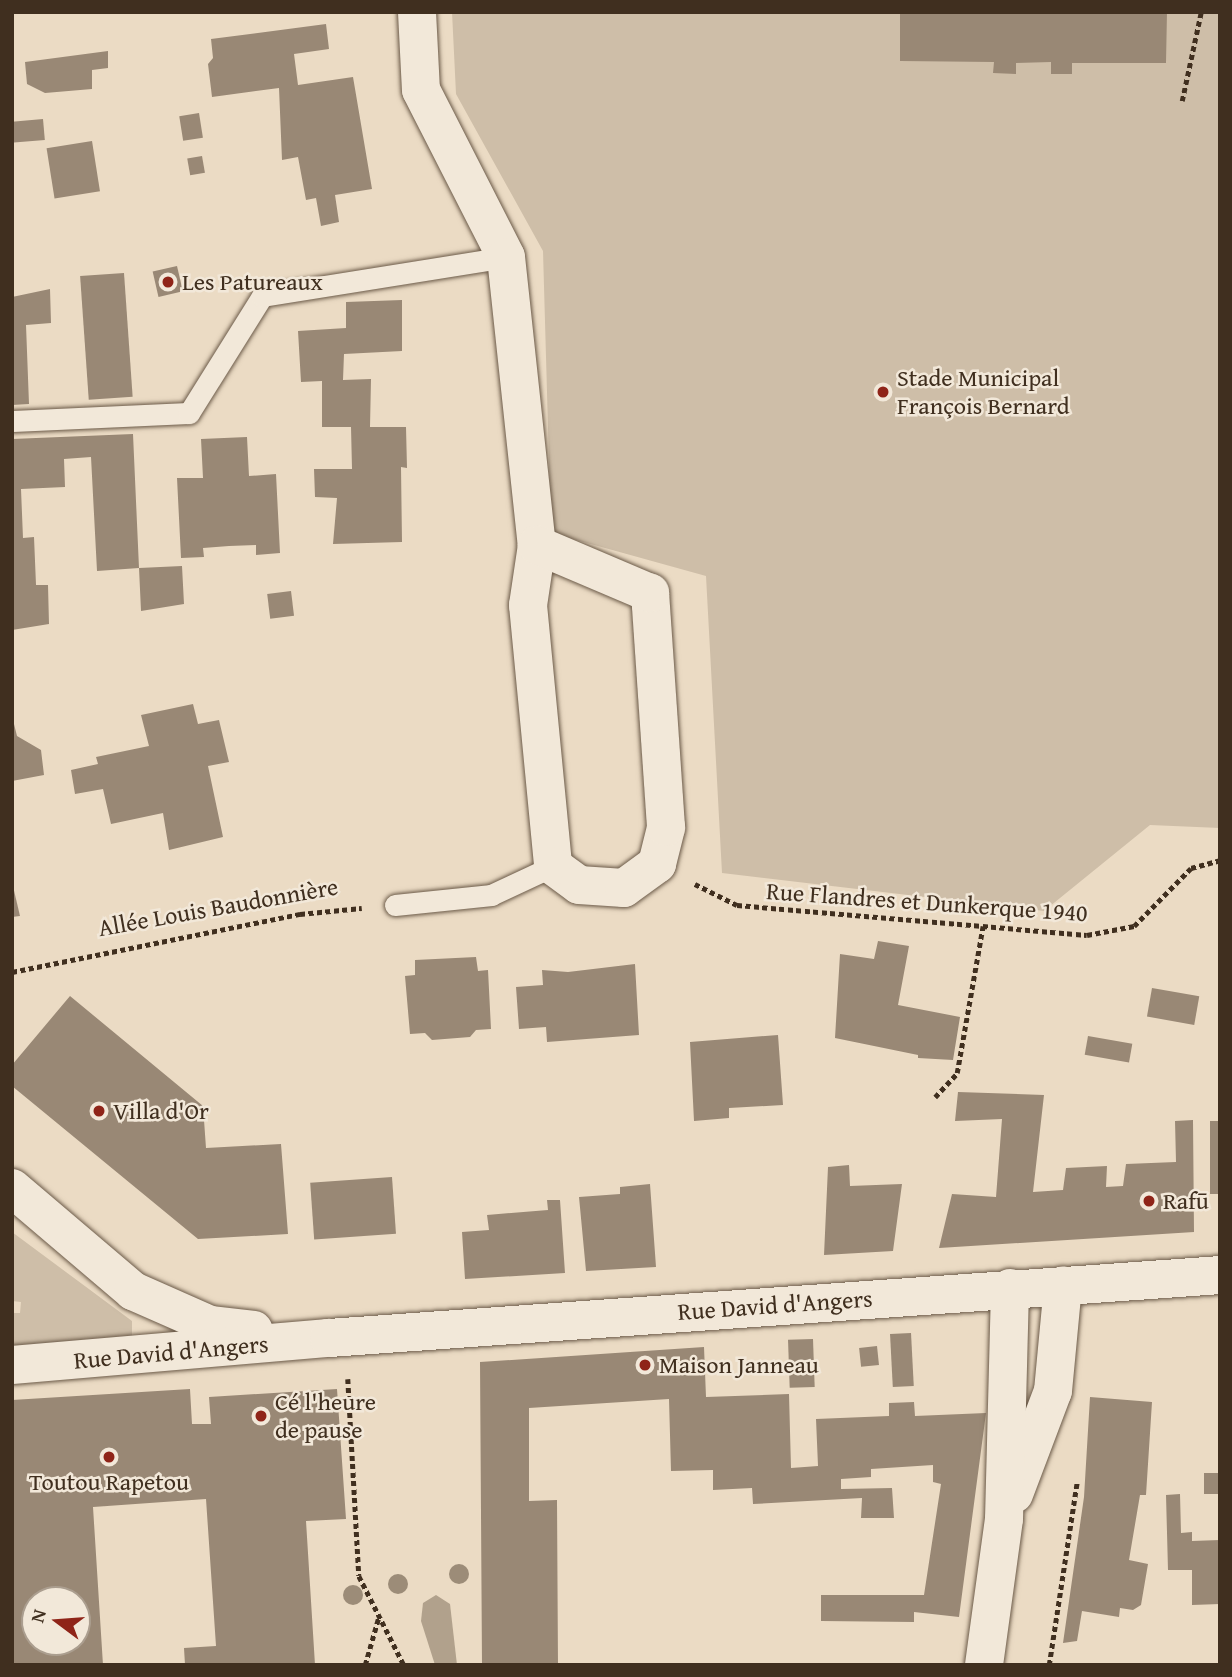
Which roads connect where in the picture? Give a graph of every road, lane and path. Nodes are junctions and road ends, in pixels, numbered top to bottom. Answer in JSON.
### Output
{"nodes":[{"id":1,"x":417,"y":12,"type":"edge"},
{"id":2,"x":1201,"y":12,"type":"edge"},
{"id":3,"x":1182,"y":101,"type":"dead end"},
{"id":4,"x":506,"y":257,"type":"junction"},
{"id":5,"x":12,"y":421,"type":"edge"},
{"id":6,"x":537,"y":545,"type":"junction"},
{"id":7,"x":1220,"y":860,"type":"edge"},
{"id":8,"x":657,"y":864,"type":"junction"},
{"id":9,"x":552,"y":866,"type":"junction"},
{"id":10,"x":395,"y":905,"type":"joint"},
{"id":11,"x":984,"y":926,"type":"junction"},
{"id":12,"x":12,"y":972,"type":"edge"},
{"id":13,"x":935,"y":1097,"type":"dead end"},
{"id":14,"x":12,"y":1188,"type":"edge"},
{"id":15,"x":1220,"y":1275,"type":"edge"},
{"id":16,"x":1063,"y":1284,"type":"junction"},
{"id":17,"x":1010,"y":1288,"type":"junction"},
{"id":18,"x":338,"y":1337,"type":"junction"},
{"id":19,"x":12,"y":1366,"type":"edge"},
{"id":20,"x":1077,"y":1481,"type":"dead end"},
{"id":21,"x":1004,"y":1519,"type":"junction"},
{"id":22,"x":379,"y":1615,"type":"junction"},
{"id":23,"x":365,"y":1665,"type":"edge"},
{"id":24,"x":404,"y":1665,"type":"edge"},
{"id":25,"x":984,"y":1665,"type":"edge"},
{"id":26,"x":1049,"y":1665,"type":"edge"}],
"edges":[{"from":1,"to":4,"type":"street"},
{"from":2,"to":3,"type":"path"},
{"from":4,"to":5,"type":"lane"},
{"from":4,"to":6,"type":"street"},
{"from":6,"to":8,"type":"street"},
{"from":6,"to":9,"type":"street"},
{"from":7,"to":11,"type":"path","name":"Rue Flandres et Dunkerque 1940"},
{"from":8,"to":9,"type":"street"},
{"from":8,"to":11,"type":"path","name":"Rue Flandres et Dunkerque 1940"},
{"from":9,"to":10,"type":"lane"},
{"from":10,"to":12,"type":"path","name":"Allée Louis Baudonnière"},
{"from":11,"to":13,"type":"path"},
{"from":14,"to":18,"type":"street","name":"Rue David d'Angers"},
{"from":15,"to":16,"type":"street","name":"Rue David d'Angers"},
{"from":16,"to":17,"type":"street","name":"Rue David d'Angers"},
{"from":16,"to":21,"type":"street"},
{"from":17,"to":18,"type":"street","name":"Rue David d'Angers"},
{"from":17,"to":21,"type":"street"},
{"from":18,"to":19,"type":"street","name":"Rue David d'Angers"},
{"from":18,"to":22,"type":"path"},
{"from":20,"to":26,"type":"path"},
{"from":21,"to":25,"type":"street"},
{"from":22,"to":23,"type":"path"},
{"from":22,"to":24,"type":"path"}]}
